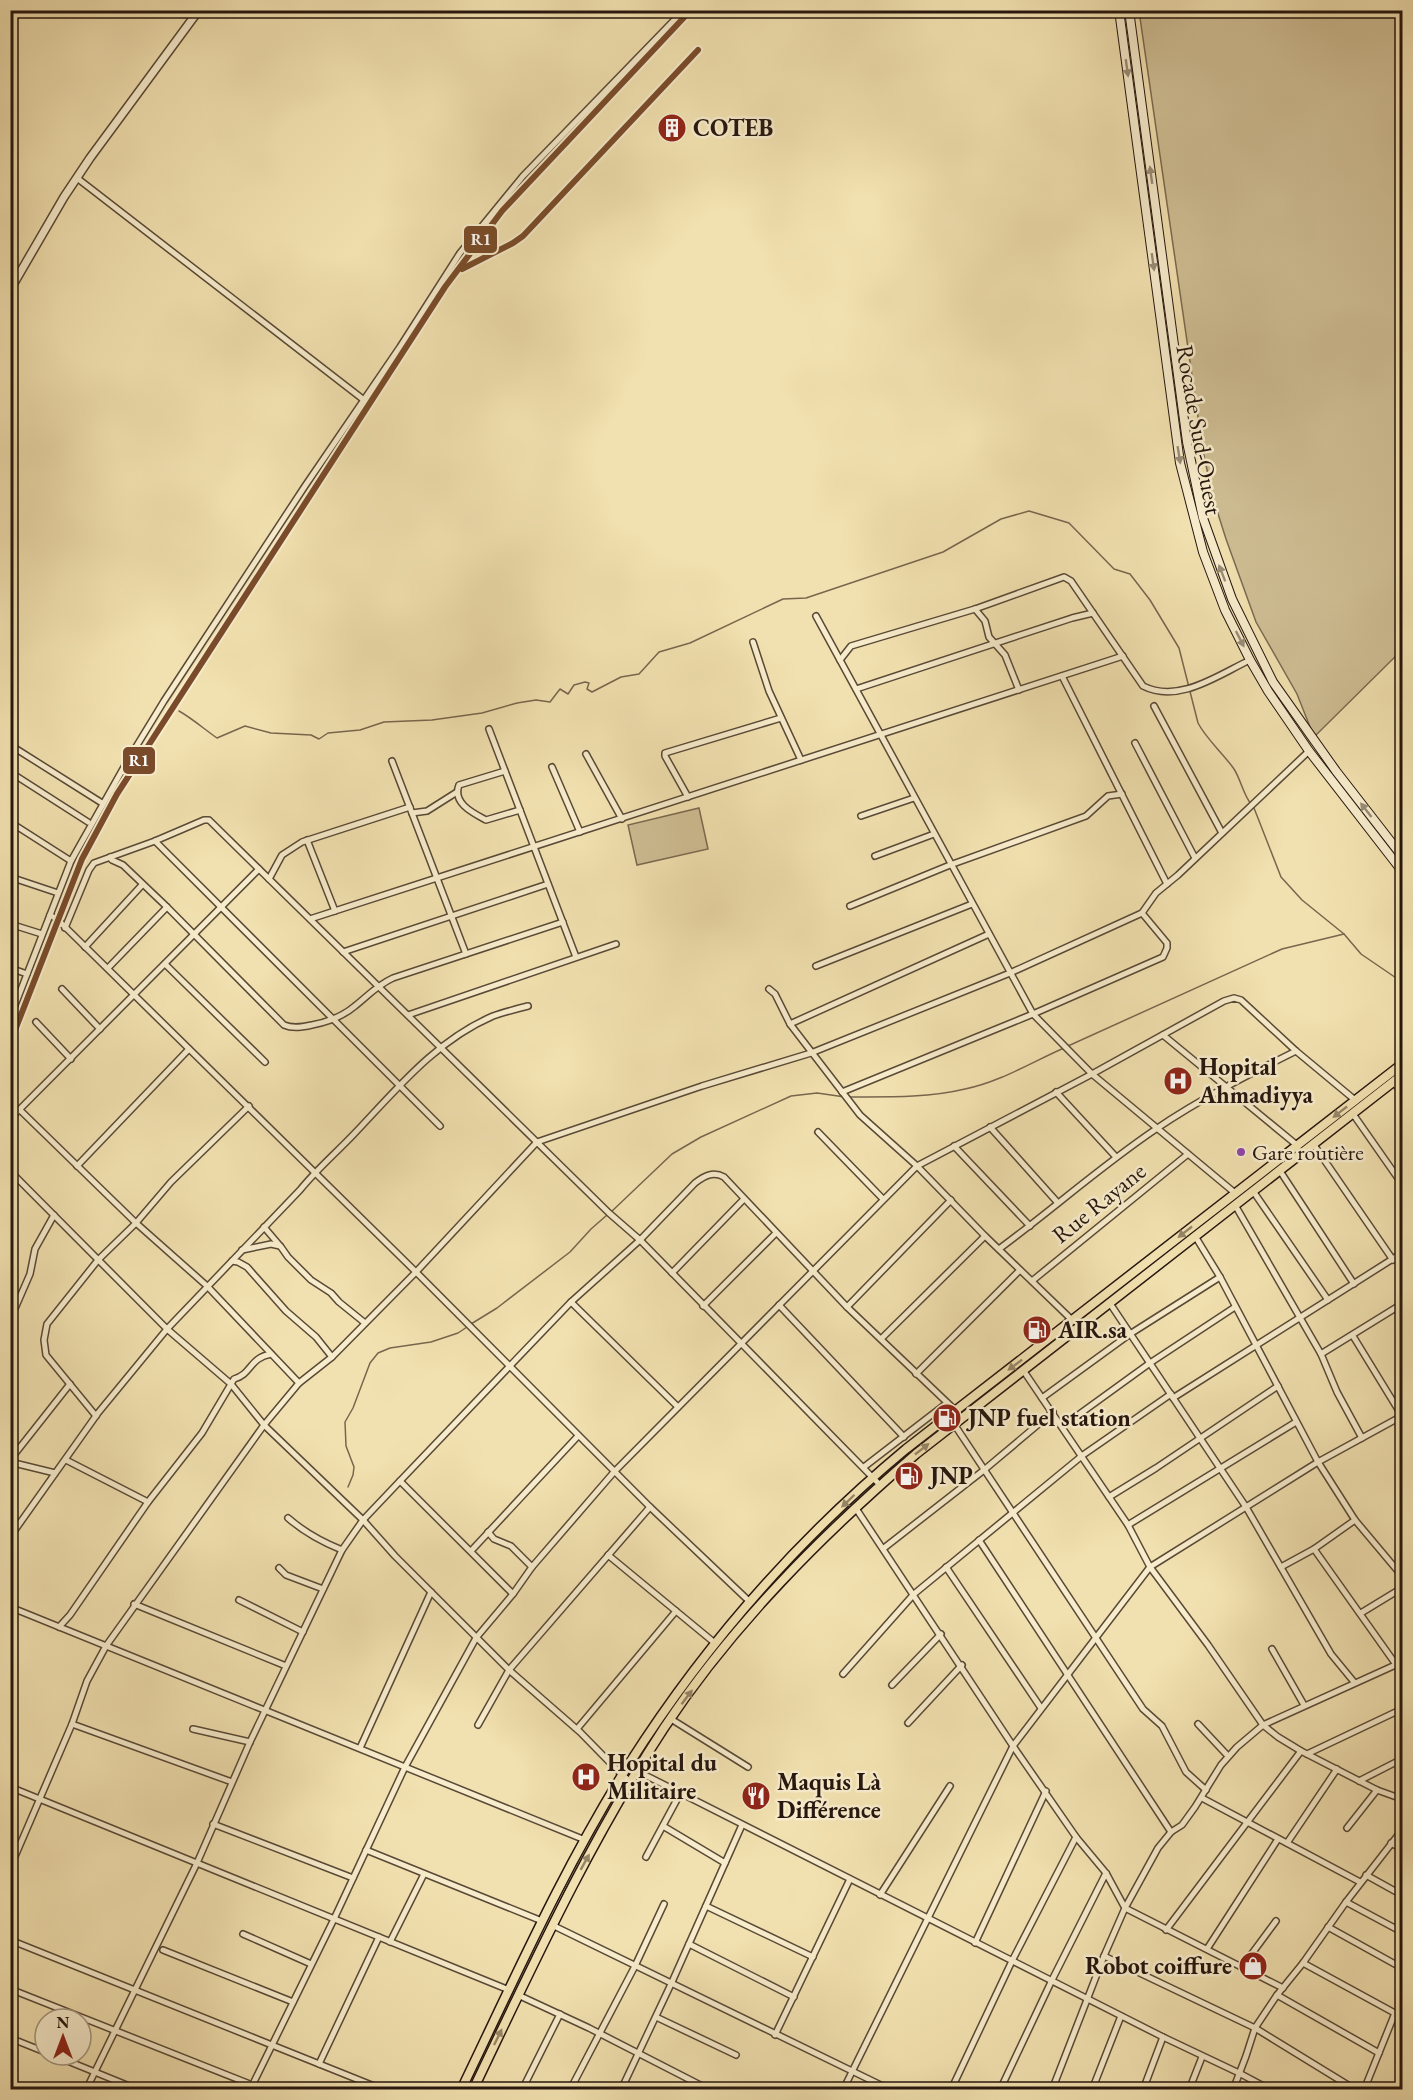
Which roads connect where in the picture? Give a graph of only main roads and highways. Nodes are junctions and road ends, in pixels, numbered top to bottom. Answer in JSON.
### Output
{"nodes":[{"id":1,"x":1119,"y":10,"type":"edge"},
{"id":2,"x":1129,"y":10,"type":"edge"},
{"id":3,"x":1402,"y":856,"type":"edge"},
{"id":4,"x":1402,"y":871,"type":"edge"},
{"id":5,"x":1402,"y":1064,"type":"edge"},
{"id":6,"x":1402,"y":1075,"type":"edge"},
{"id":7,"x":461,"y":2090,"type":"edge"},
{"id":8,"x":472,"y":2090,"type":"edge"}],
"edges":[{"from":1,"to":4,"type":"main road","name":"Rocade Sud-Ouest","one_way":true},
{"from":3,"to":2,"type":"main road","name":"Rocade Sud-Ouest","one_way":true},
{"from":5,"to":7,"type":"main road","one_way":true},
{"from":8,"to":6,"type":"main road","one_way":true}]}
